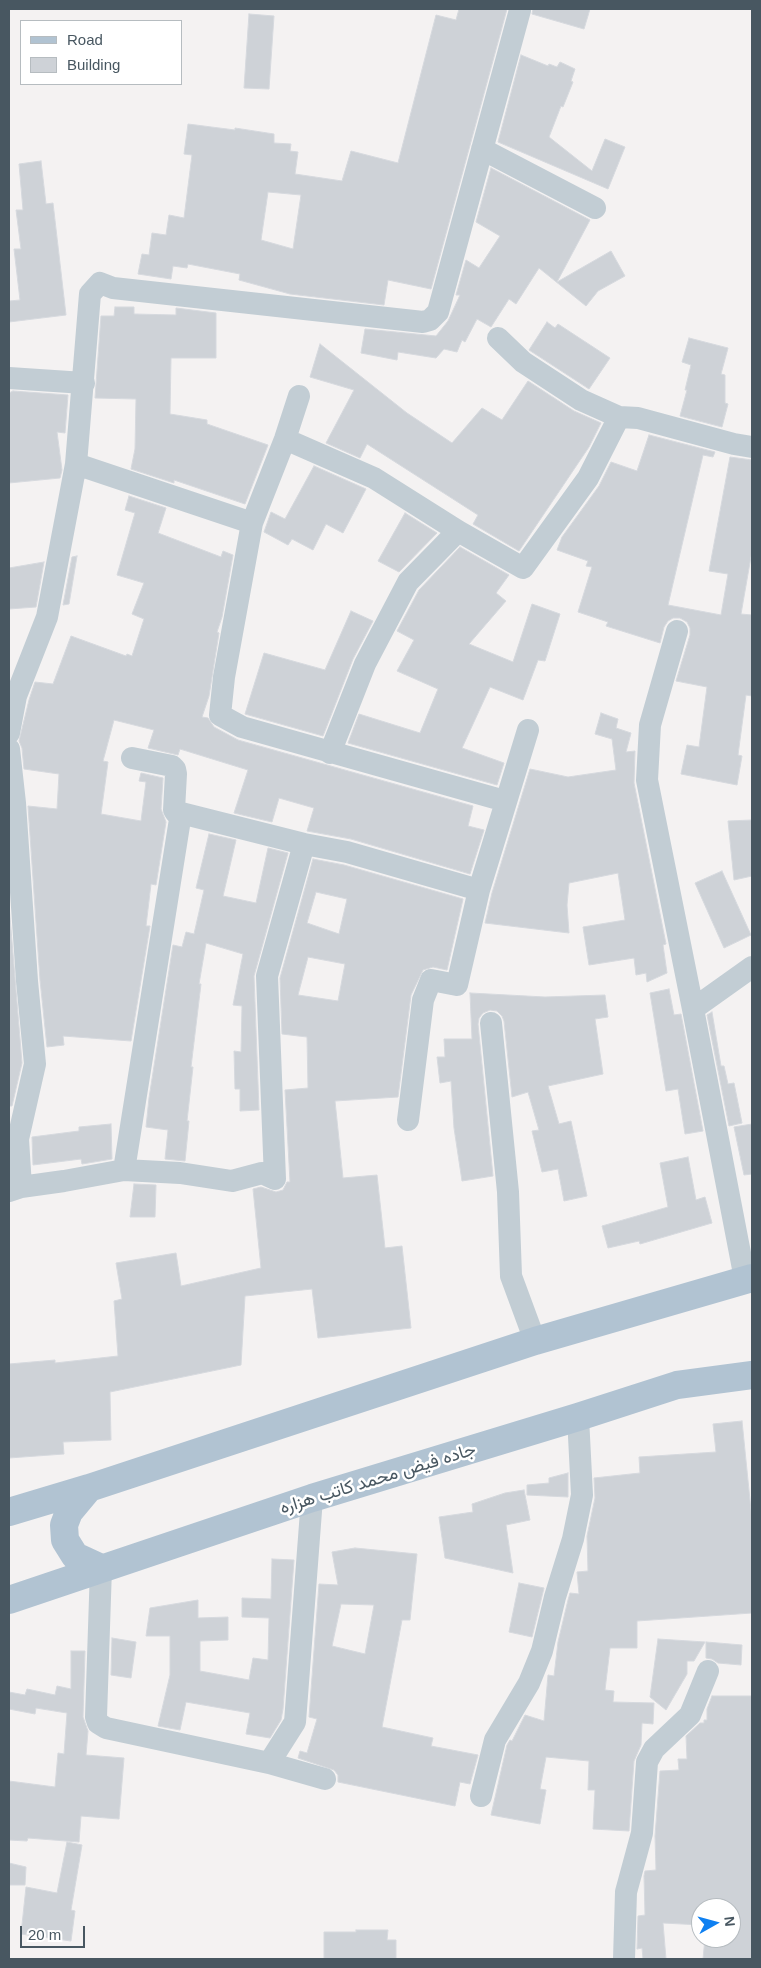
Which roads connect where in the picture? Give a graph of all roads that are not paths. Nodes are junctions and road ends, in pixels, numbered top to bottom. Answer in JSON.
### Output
{"nodes":[{"id":1,"x":520,"y":10,"type":"edge"},
{"id":2,"x":482,"y":149,"type":"junction"},
{"id":3,"x":595,"y":208,"type":"dead end"},
{"id":4,"x":498,"y":338,"type":"dead end"},
{"id":5,"x":9,"y":378,"type":"edge"},
{"id":6,"x":84,"y":382,"type":"junction"},
{"id":7,"x":299,"y":396,"type":"dead end"},
{"id":8,"x":618,"y":417,"type":"junction"},
{"id":9,"x":285,"y":439,"type":"junction"},
{"id":10,"x":752,"y":447,"type":"edge"},
{"id":11,"x":76,"y":464,"type":"junction"},
{"id":12,"x":252,"y":523,"type":"junction"},
{"id":13,"x":458,"y":531,"type":"junction"},
{"id":14,"x":677,"y":631,"type":"dead end"},
{"id":15,"x":528,"y":730,"type":"dead end"},
{"id":16,"x":9,"y":732,"type":"edge"},
{"id":17,"x":9,"y":749,"type":"edge"},
{"id":18,"x":330,"y":753,"type":"junction"},
{"id":19,"x":132,"y":758,"type":"dead end"},
{"id":20,"x":505,"y":801,"type":"junction"},
{"id":21,"x":181,"y":813,"type":"junction"},
{"id":22,"x":304,"y":844,"type":"junction"},
{"id":23,"x":479,"y":890,"type":"junction"},
{"id":24,"x":752,"y":967,"type":"edge"},
{"id":25,"x":693,"y":1009,"type":"junction"},
{"id":26,"x":491,"y":1023,"type":"dead end"},
{"id":27,"x":408,"y":1120,"type":"dead end"},
{"id":28,"x":124,"y":1170,"type":"junction"},
{"id":29,"x":15,"y":1189,"type":"edge"},
{"id":30,"x":748,"y":1278,"type":"edge"},
{"id":31,"x":535,"y":1340,"type":"junction"},
{"id":32,"x":752,"y":1374,"type":"edge"},
{"id":33,"x":578,"y":1417,"type":"junction"},
{"id":34,"x":89,"y":1488,"type":"junction"},
{"id":35,"x":312,"y":1498,"type":"junction"},
{"id":36,"x":9,"y":1512,"type":"edge"},
{"id":37,"x":101,"y":1568,"type":"junction"},
{"id":38,"x":9,"y":1600,"type":"edge"},
{"id":39,"x":708,"y":1671,"type":"dead end"},
{"id":40,"x":269,"y":1764,"type":"junction"},
{"id":41,"x":325,"y":1779,"type":"dead end"},
{"id":42,"x":481,"y":1796,"type":"dead end"},
{"id":43,"x":624,"y":1959,"type":"edge"}],
"edges":[{"from":1,"to":2,"type":"street"},
{"from":2,"to":3,"type":"street"},
{"from":2,"to":6,"type":"street"},
{"from":4,"to":8,"type":"street"},
{"from":5,"to":6,"type":"street"},
{"from":6,"to":11,"type":"street"},
{"from":7,"to":9,"type":"street"},
{"from":8,"to":10,"type":"street"},
{"from":8,"to":13,"type":"street"},
{"from":9,"to":12,"type":"street"},
{"from":9,"to":13,"type":"street"},
{"from":11,"to":12,"type":"street"},
{"from":11,"to":16,"type":"street"},
{"from":12,"to":18,"type":"street"},
{"from":13,"to":18,"type":"street"},
{"from":14,"to":25,"type":"street"},
{"from":15,"to":20,"type":"street"},
{"from":17,"to":29,"type":"street"},
{"from":18,"to":20,"type":"street"},
{"from":19,"to":21,"type":"street"},
{"from":20,"to":23,"type":"street"},
{"from":21,"to":22,"type":"street"},
{"from":21,"to":28,"type":"street"},
{"from":22,"to":23,"type":"street"},
{"from":22,"to":28,"type":"street"},
{"from":23,"to":27,"type":"street"},
{"from":24,"to":25,"type":"street"},
{"from":25,"to":30,"type":"street"},
{"from":26,"to":31,"type":"street"},
{"from":28,"to":29,"type":"street"},
{"from":30,"to":31,"type":"main road"},
{"from":31,"to":34,"type":"main road"},
{"from":32,"to":33,"type":"main road","name":"جاده فیض محمد کاتب هزاره"},
{"from":33,"to":35,"type":"main road","name":"جاده فیض محمد کاتب هزاره"},
{"from":33,"to":42,"type":"street"},
{"from":34,"to":36,"type":"main road"},
{"from":34,"to":37,"type":"main road"},
{"from":35,"to":37,"type":"main road","name":"جاده فیض محمد کاتب هزاره"},
{"from":35,"to":40,"type":"street"},
{"from":37,"to":38,"type":"main road","name":"جاده فیض محمد کاتب هزاره"},
{"from":37,"to":40,"type":"street"},
{"from":39,"to":43,"type":"street"},
{"from":40,"to":41,"type":"street"}]}
